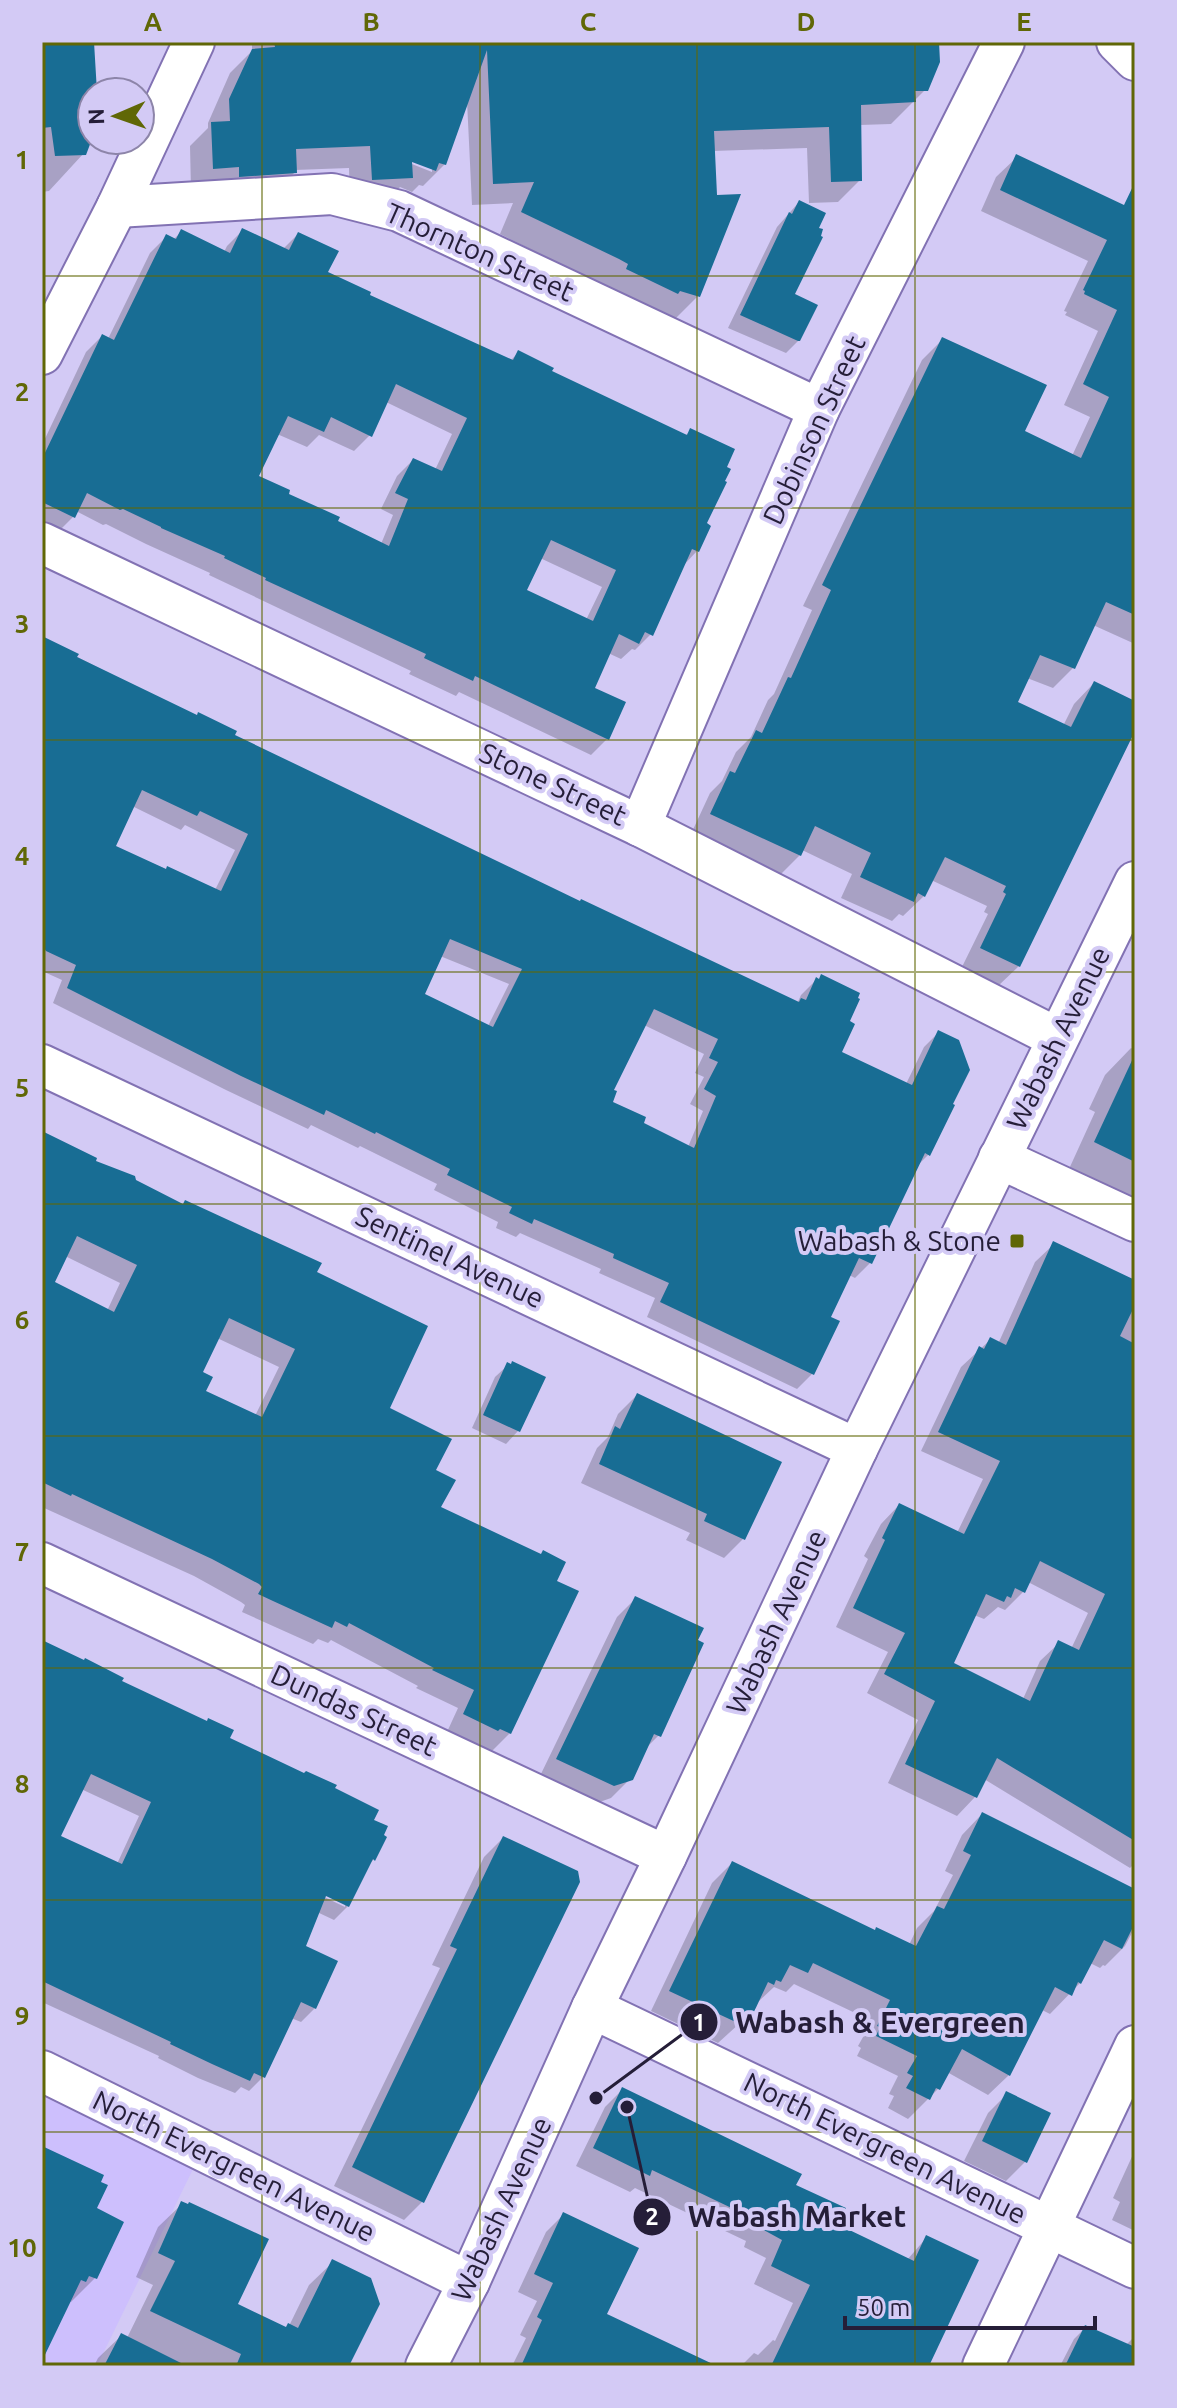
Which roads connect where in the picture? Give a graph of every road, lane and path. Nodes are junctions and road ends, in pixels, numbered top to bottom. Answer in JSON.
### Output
{"nodes":[{"id":1,"x":194,"y":42,"type":"edge"},
{"id":2,"x":1004,"y":42,"type":"edge"},
{"id":3,"x":1117,"y":42,"type":"edge"},
{"id":4,"x":1135,"y":60,"type":"edge"},
{"id":5,"x":117,"y":207,"type":"junction"},
{"id":6,"x":42,"y":354,"type":"edge"},
{"id":7,"x":819,"y":409,"type":"junction"},
{"id":8,"x":42,"y":543,"type":"edge"},
{"id":9,"x":640,"y":826,"type":"junction"},
{"id":10,"x":1135,"y":882,"type":"edge"},
{"id":11,"x":1057,"y":1038,"type":"junction"},
{"id":12,"x":42,"y":1065,"type":"edge"},
{"id":13,"x":999,"y":1158,"type":"junction"},
{"id":14,"x":1135,"y":1221,"type":"edge"},
{"id":15,"x":857,"y":1449,"type":"junction"},
{"id":16,"x":42,"y":1563,"type":"edge"},
{"id":17,"x":666,"y":1856,"type":"junction"},
{"id":18,"x":592,"y":2008,"type":"junction"},
{"id":19,"x":1135,"y":2046,"type":"edge"},
{"id":20,"x":42,"y":2071,"type":"edge"},
{"id":21,"x":1049,"y":2227,"type":"junction"},
{"id":22,"x":1135,"y":2268,"type":"edge"},
{"id":23,"x":469,"y":2282,"type":"junction"},
{"id":24,"x":426,"y":2366,"type":"edge"},
{"id":25,"x":983,"y":2366,"type":"edge"}],
"edges":[{"from":1,"to":5,"type":"street"},
{"from":2,"to":7,"type":"street","name":"Dobinson Street"},
{"from":3,"to":4,"type":"street"},
{"from":5,"to":6,"type":"street"},
{"from":5,"to":7,"type":"street","name":"Thornton Street"},
{"from":7,"to":9,"type":"street","name":"Dobinson Street"},
{"from":8,"to":9,"type":"street","name":"Stone Street"},
{"from":9,"to":11,"type":"street","name":"Stone Street"},
{"from":10,"to":11,"type":"street","name":"Wabash Avenue"},
{"from":11,"to":13,"type":"street","name":"Wabash Avenue"},
{"from":12,"to":15,"type":"street","name":"Sentinel Avenue"},
{"from":13,"to":14,"type":"street"},
{"from":13,"to":15,"type":"street","name":"Wabash Avenue"},
{"from":15,"to":17,"type":"street","name":"Wabash Avenue"},
{"from":16,"to":17,"type":"street","name":"Dundas Street"},
{"from":17,"to":18,"type":"street","name":"Wabash Avenue"},
{"from":18,"to":21,"type":"street","name":"North Evergreen Avenue"},
{"from":18,"to":23,"type":"street","name":"Wabash Avenue"},
{"from":19,"to":21,"type":"street"},
{"from":20,"to":23,"type":"street","name":"North Evergreen Avenue"},
{"from":21,"to":22,"type":"street","name":"North Evergreen Avenue"},
{"from":21,"to":25,"type":"street"},
{"from":23,"to":24,"type":"street","name":"Wabash Avenue"}]}
